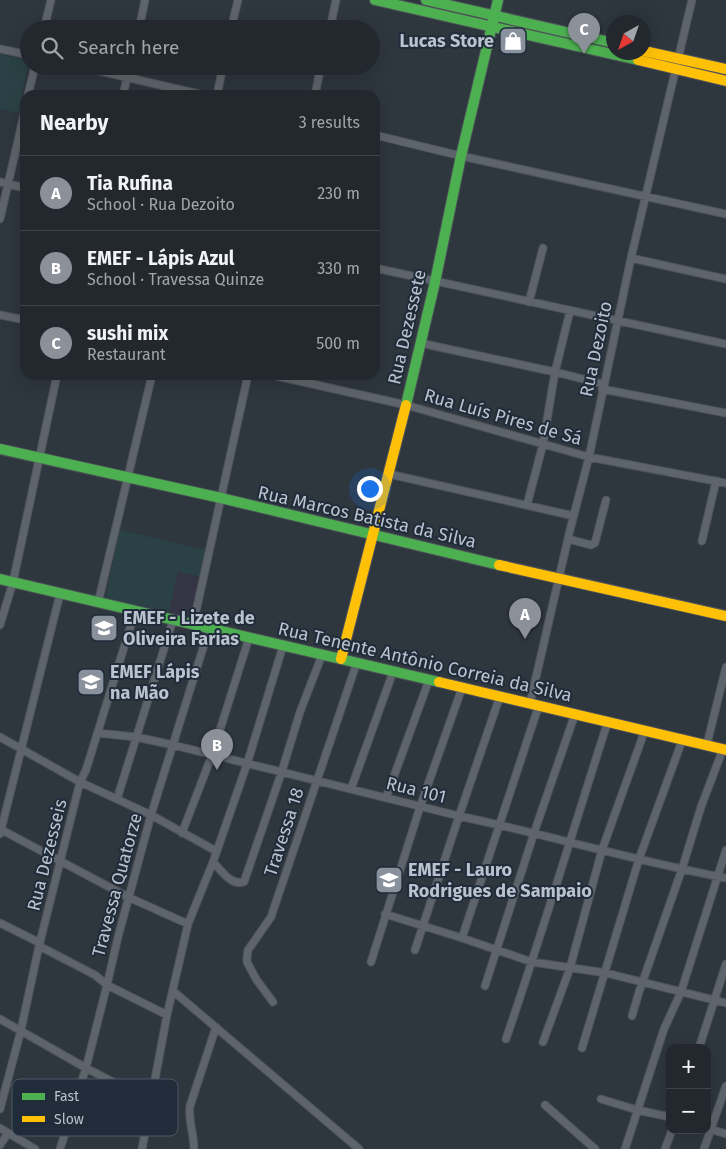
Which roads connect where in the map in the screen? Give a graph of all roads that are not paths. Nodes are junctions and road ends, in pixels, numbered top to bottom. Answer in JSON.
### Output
{"nodes":[{"id":1,"x":51,"y":0,"type":"edge"},
{"id":2,"x":145,"y":0,"type":"edge"},
{"id":3,"x":238,"y":0,"type":"edge"},
{"id":4,"x":336,"y":0,"type":"edge"},
{"id":5,"x":375,"y":0,"type":"edge"},
{"id":6,"x":426,"y":0,"type":"edge"},
{"id":7,"x":498,"y":0,"type":"edge"},
{"id":8,"x":692,"y":0,"type":"edge"},
{"id":9,"x":46,"y":20,"type":"edge"},
{"id":10,"x":141,"y":20,"type":"edge"},
{"id":11,"x":234,"y":20,"type":"edge"},
{"id":12,"x":332,"y":20,"type":"edge"},
{"id":13,"x":494,"y":21,"type":"junction"},
{"id":14,"x":548,"y":34,"type":"junction"},
{"id":15,"x":606,"y":43,"type":"edge"},
{"id":16,"x":0,"y":49,"type":"edge"},
{"id":17,"x":651,"y":52,"type":"edge"},
{"id":18,"x":20,"y":53,"type":"edge"},
{"id":19,"x":678,"y":59,"type":"junction"},
{"id":20,"x":726,"y":69,"type":"edge"},
{"id":21,"x":675,"y":70,"type":"junction"},
{"id":22,"x":33,"y":75,"type":"edge"},
{"id":23,"x":118,"y":75,"type":"edge"},
{"id":24,"x":221,"y":75,"type":"edge"},
{"id":25,"x":320,"y":75,"type":"edge"},
{"id":26,"x":127,"y":77,"type":"junction"},
{"id":27,"x":726,"y":81,"type":"edge"},
{"id":28,"x":29,"y":90,"type":"edge"},
{"id":29,"x":124,"y":90,"type":"edge"},
{"id":30,"x":183,"y":90,"type":"edge"},
{"id":31,"x":218,"y":90,"type":"edge"},
{"id":32,"x":316,"y":90,"type":"edge"},
{"id":33,"x":20,"y":132,"type":"edge"},
{"id":34,"x":380,"y":136,"type":"edge"},
{"id":35,"x":461,"y":156,"type":"junction"},
{"id":36,"x":0,"y":182,"type":"edge"},
{"id":37,"x":8,"y":184,"type":"junction"},
{"id":38,"x":20,"y":187,"type":"edge"},
{"id":39,"x":646,"y":196,"type":"junction"},
{"id":40,"x":726,"y":214,"type":"edge"},
{"id":41,"x":0,"y":219,"type":"edge"},
{"id":42,"x":543,"y":248,"type":"dead end"},
{"id":43,"x":631,"y":258,"type":"junction"},
{"id":44,"x":380,"y":269,"type":"edge"},
{"id":45,"x":726,"y":278,"type":"edge"},
{"id":46,"x":435,"y":282,"type":"junction"},
{"id":47,"x":529,"y":302,"type":"junction"},
{"id":48,"x":570,"y":311,"type":"junction"},
{"id":49,"x":0,"y":315,"type":"edge"},
{"id":50,"x":20,"y":319,"type":"edge"},
{"id":51,"x":618,"y":321,"type":"junction"},
{"id":52,"x":420,"y":343,"type":"junction"},
{"id":53,"x":726,"y":344,"type":"edge"},
{"id":54,"x":555,"y":372,"type":"junction"},
{"id":55,"x":55,"y":380,"type":"edge"},
{"id":56,"x":151,"y":380,"type":"edge"},
{"id":57,"x":247,"y":380,"type":"edge"},
{"id":58,"x":294,"y":380,"type":"edge"},
{"id":59,"x":603,"y":386,"type":"junction"},
{"id":60,"x":406,"y":405,"type":"junction"},
{"id":61,"x":726,"y":413,"type":"edge"},
{"id":62,"x":543,"y":444,"type":"junction"},
{"id":63,"x":0,"y":449,"type":"edge"},
{"id":64,"x":39,"y":458,"type":"junction"},
{"id":65,"x":589,"y":458,"type":"junction"},
{"id":66,"x":389,"y":474,"type":"junction"},
{"id":67,"x":128,"y":478,"type":"junction"},
{"id":68,"x":716,"y":481,"type":"junction"},
{"id":69,"x":726,"y":483,"type":"edge"},
{"id":70,"x":221,"y":498,"type":"junction"},
{"id":71,"x":606,"y":500,"type":"dead end"},
{"id":72,"x":527,"y":505,"type":"junction"},
{"id":73,"x":574,"y":516,"type":"junction"},
{"id":74,"x":373,"y":535,"type":"junction"},
{"id":75,"x":568,"y":539,"type":"junction"},
{"id":76,"x":702,"y":541,"type":"dead end"},
{"id":77,"x":0,"y":579,"type":"edge"},
{"id":78,"x":559,"y":579,"type":"junction"},
{"id":79,"x":13,"y":582,"type":"junction"},
{"id":80,"x":60,"y":594,"type":"junction"},
{"id":81,"x":98,"y":603,"type":"junction"},
{"id":82,"x":135,"y":612,"type":"junction"},
{"id":83,"x":726,"y":616,"type":"edge"},
{"id":84,"x":173,"y":620,"type":"junction"},
{"id":85,"x":0,"y":625,"type":"edge"},
{"id":86,"x":193,"y":625,"type":"junction"},
{"id":87,"x":209,"y":629,"type":"junction"},
{"id":88,"x":249,"y":638,"type":"junction"},
{"id":89,"x":283,"y":646,"type":"junction"},
{"id":90,"x":322,"y":655,"type":"junction"},
{"id":91,"x":341,"y":659,"type":"junction"},
{"id":92,"x":357,"y":662,"type":"junction"},
{"id":93,"x":726,"y":667,"type":"edge"},
{"id":94,"x":393,"y":672,"type":"junction"},
{"id":95,"x":429,"y":680,"type":"junction"},
{"id":96,"x":462,"y":688,"type":"junction"},
{"id":97,"x":500,"y":696,"type":"junction"},
{"id":98,"x":535,"y":704,"type":"junction"},
{"id":99,"x":575,"y":714,"type":"junction"},
{"id":100,"x":608,"y":721,"type":"junction"},
{"id":101,"x":646,"y":730,"type":"junction"},
{"id":102,"x":98,"y":733,"type":"junction"},
{"id":103,"x":0,"y":737,"type":"edge"},
{"id":104,"x":136,"y":738,"type":"junction"},
{"id":105,"x":683,"y":738,"type":"junction"},
{"id":106,"x":707,"y":744,"type":"junction"},
{"id":107,"x":173,"y":745,"type":"junction"},
{"id":108,"x":22,"y":749,"type":"junction"},
{"id":109,"x":725,"y":749,"type":"edge"},
{"id":110,"x":212,"y":755,"type":"junction"},
{"id":111,"x":247,"y":764,"type":"junction"},
{"id":112,"x":282,"y":771,"type":"junction"},
{"id":113,"x":317,"y":781,"type":"junction"},
{"id":114,"x":80,"y":782,"type":"junction"},
{"id":115,"x":351,"y":788,"type":"junction"},
{"id":116,"x":117,"y":798,"type":"junction"},
{"id":117,"x":386,"y":798,"type":"junction"},
{"id":118,"x":420,"y":807,"type":"junction"},
{"id":119,"x":151,"y":815,"type":"junction"},
{"id":120,"x":459,"y":816,"type":"junction"},
{"id":121,"x":500,"y":825,"type":"junction"},
{"id":122,"x":0,"y":831,"type":"edge"},
{"id":123,"x":182,"y":833,"type":"junction"},
{"id":124,"x":534,"y":833,"type":"junction"},
{"id":125,"x":569,"y":842,"type":"junction"},
{"id":126,"x":602,"y":850,"type":"junction"},
{"id":127,"x":726,"y":850,"type":"edge"},
{"id":128,"x":216,"y":851,"type":"junction"},
{"id":129,"x":639,"y":859,"type":"junction"},
{"id":130,"x":60,"y":862,"type":"junction"},
{"id":131,"x":213,"y":862,"type":"junction"},
{"id":132,"x":682,"y":869,"type":"junction"},
{"id":133,"x":718,"y":876,"type":"junction"},
{"id":134,"x":726,"y":878,"type":"edge"},
{"id":135,"x":128,"y":897,"type":"junction"},
{"id":136,"x":385,"y":914,"type":"junction"},
{"id":137,"x":0,"y":923,"type":"edge"},
{"id":138,"x":188,"y":924,"type":"junction"},
{"id":139,"x":422,"y":926,"type":"junction"},
{"id":140,"x":462,"y":938,"type":"junction"},
{"id":141,"x":40,"y":945,"type":"junction"},
{"id":142,"x":415,"y":950,"type":"dead end"},
{"id":143,"x":497,"y":950,"type":"junction"},
{"id":144,"x":371,"y":962,"type":"dead end"},
{"id":145,"x":532,"y":962,"type":"junction"},
{"id":146,"x":726,"y":964,"type":"edge"},
{"id":147,"x":570,"y":968,"type":"junction"},
{"id":148,"x":606,"y":973,"type":"junction"},
{"id":149,"x":642,"y":982,"type":"junction"},
{"id":150,"x":108,"y":985,"type":"junction"},
{"id":151,"x":485,"y":986,"type":"dead end"},
{"id":152,"x":173,"y":991,"type":"junction"},
{"id":153,"x":681,"y":992,"type":"junction"},
{"id":154,"x":715,"y":999,"type":"junction"},
{"id":155,"x":273,"y":1002,"type":"dead end"},
{"id":156,"x":726,"y":1002,"type":"edge"},
{"id":157,"x":167,"y":1015,"type":"junction"},
{"id":158,"x":632,"y":1016,"type":"dead end"},
{"id":159,"x":0,"y":1019,"type":"edge"},
{"id":160,"x":216,"y":1027,"type":"junction"},
{"id":161,"x":21,"y":1030,"type":"junction"},
{"id":162,"x":506,"y":1039,"type":"dead end"},
{"id":163,"x":542,"y":1042,"type":"dead end"},
{"id":164,"x":700,"y":1044,"type":"edge"},
{"id":165,"x":582,"y":1048,"type":"dead end"},
{"id":166,"x":86,"y":1068,"type":"junction"},
{"id":167,"x":82,"y":1079,"type":"edge"},
{"id":168,"x":107,"y":1079,"type":"edge"},
{"id":169,"x":154,"y":1079,"type":"edge"},
{"id":170,"x":726,"y":1086,"type":"edge"},
{"id":171,"x":601,"y":1099,"type":"dead end"},
{"id":172,"x":545,"y":1105,"type":"dead end"},
{"id":173,"x":0,"y":1109,"type":"edge"},
{"id":174,"x":637,"y":1110,"type":"junction"},
{"id":175,"x":666,"y":1116,"type":"edge"},
{"id":176,"x":711,"y":1123,"type":"edge"},
{"id":177,"x":0,"y":1128,"type":"edge"},
{"id":178,"x":711,"y":1129,"type":"edge"},
{"id":179,"x":8,"y":1133,"type":"junction"},
{"id":180,"x":671,"y":1134,"type":"edge"},
{"id":181,"x":708,"y":1134,"type":"edge"},
{"id":182,"x":726,"y":1134,"type":"edge"},
{"id":183,"x":12,"y":1135,"type":"edge"},
{"id":184,"x":13,"y":1136,"type":"edge"},
{"id":185,"x":64,"y":1136,"type":"edge"},
{"id":186,"x":144,"y":1136,"type":"edge"},
{"id":187,"x":0,"y":1146,"type":"edge"},
{"id":188,"x":34,"y":1149,"type":"edge"},
{"id":189,"x":60,"y":1149,"type":"edge"},
{"id":190,"x":142,"y":1149,"type":"edge"},
{"id":191,"x":194,"y":1149,"type":"edge"},
{"id":192,"x":359,"y":1149,"type":"edge"},
{"id":193,"x":595,"y":1149,"type":"edge"},
{"id":194,"x":625,"y":1149,"type":"edge"},
{"id":195,"x":666,"y":1149,"type":"edge"},
{"id":196,"x":704,"y":1149,"type":"edge"}],
"edges":[{"from":1,"to":9,"type":"street"},
{"from":2,"to":10,"type":"street"},
{"from":3,"to":11,"type":"street"},
{"from":4,"to":12,"type":"street"},
{"from":5,"to":13,"type":"main road"},
{"from":6,"to":13,"type":"main road"},
{"from":7,"to":13,"type":"main road","name":"Rua Dezessete"},
{"from":8,"to":19,"type":"street","name":"Rua Dezoito"},
{"from":13,"to":14,"type":"main road"},
{"from":13,"to":35,"type":"main road","name":"Rua Dezessete"},
{"from":14,"to":15,"type":"main road"},
{"from":14,"to":21,"type":"main road"},
{"from":16,"to":18,"type":"street"},
{"from":17,"to":19,"type":"main road"},
{"from":19,"to":20,"type":"main road"},
{"from":19,"to":21,"type":"street","name":"Rua Dezoito"},
{"from":21,"to":27,"type":"main road"},
{"from":21,"to":39,"type":"street","name":"Rua Dezoito"},
{"from":22,"to":28,"type":"street"},
{"from":23,"to":26,"type":"street"},
{"from":24,"to":31,"type":"street"},
{"from":25,"to":32,"type":"street"},
{"from":26,"to":29,"type":"street"},
{"from":26,"to":30,"type":"street"},
{"from":33,"to":37,"type":"street"},
{"from":34,"to":35,"type":"street"},
{"from":35,"to":39,"type":"street"},
{"from":35,"to":46,"type":"main road","name":"Rua Dezessete"},
{"from":36,"to":37,"type":"street"},
{"from":37,"to":38,"type":"street"},
{"from":37,"to":41,"type":"street"},
{"from":39,"to":40,"type":"street"},
{"from":39,"to":43,"type":"street","name":"Rua Dezoito"},
{"from":42,"to":47,"type":"street"},
{"from":43,"to":45,"type":"street"},
{"from":43,"to":51,"type":"street","name":"Rua Dezoito"},
{"from":44,"to":46,"type":"street"},
{"from":46,"to":47,"type":"street"},
{"from":46,"to":52,"type":"main road","name":"Rua Dezessete"},
{"from":47,"to":48,"type":"street"},
{"from":48,"to":51,"type":"street"},
{"from":48,"to":54,"type":"street"},
{"from":49,"to":50,"type":"street"},
{"from":51,"to":53,"type":"street"},
{"from":51,"to":59,"type":"street","name":"Rua Dezoito"},
{"from":52,"to":54,"type":"street"},
{"from":52,"to":60,"type":"main road","name":"Rua Dezessete"},
{"from":54,"to":59,"type":"street"},
{"from":54,"to":62,"type":"street"},
{"from":55,"to":64,"type":"street"},
{"from":56,"to":67,"type":"street"},
{"from":57,"to":70,"type":"street"},
{"from":58,"to":60,"type":"street","name":"Rua Luís Pires de Sá"},
{"from":59,"to":61,"type":"street"},
{"from":59,"to":65,"type":"street","name":"Rua Dezoito"},
{"from":60,"to":62,"type":"street","name":"Rua Luís Pires de Sá"},
{"from":60,"to":66,"type":"main road","name":"Rua Dezessete"},
{"from":62,"to":65,"type":"street","name":"Rua Luís Pires de Sá"},
{"from":62,"to":72,"type":"street"},
{"from":63,"to":64,"type":"main road","name":"Rua Marcos Batista da Silva"},
{"from":64,"to":67,"type":"main road","name":"Rua Marcos Batista da Silva"},
{"from":64,"to":79,"type":"street"},
{"from":65,"to":68,"type":"street","name":"Rua Luís Pires de Sá"},
{"from":65,"to":73,"type":"street","name":"Rua Dezoito"},
{"from":66,"to":72,"type":"street"},
{"from":66,"to":74,"type":"main road","name":"Rua Dezessete"},
{"from":67,"to":70,"type":"main road","name":"Rua Marcos Batista da Silva"},
{"from":67,"to":81,"type":"street"},
{"from":68,"to":69,"type":"street","name":"Rua Luís Pires de Sá"},
{"from":68,"to":76,"type":"street"},
{"from":70,"to":74,"type":"main road","name":"Rua Marcos Batista da Silva"},
{"from":70,"to":86,"type":"street"},
{"from":71,"to":75,"type":"street"},
{"from":72,"to":73,"type":"street"},
{"from":73,"to":75,"type":"street","name":"Rua Dezoito"},
{"from":74,"to":78,"type":"main road","name":"Rua Marcos Batista da Silva"},
{"from":74,"to":91,"type":"main road","name":"Rua Dezessete"},
{"from":75,"to":78,"type":"street","name":"Rua Dezoito"},
{"from":77,"to":79,"type":"main road","name":"Rua Tenente Antônio Correia da Silva"},
{"from":78,"to":83,"type":"main road","name":"Rua Marcos Batista da Silva"},
{"from":78,"to":98,"type":"street","name":"Rua Dezoito"},
{"from":79,"to":80,"type":"main road","name":"Rua Tenente Antônio Correia da Silva"},
{"from":79,"to":85,"type":"street"},
{"from":80,"to":81,"type":"main road","name":"Rua Tenente Antônio Correia da Silva"},
{"from":80,"to":108,"type":"street"},
{"from":81,"to":82,"type":"main road","name":"Rua Tenente Antônio Correia da Silva"},
{"from":82,"to":84,"type":"main road","name":"Rua Tenente Antônio Correia da Silva"},
{"from":82,"to":102,"type":"street","name":"Rua Dezesseis"},
{"from":84,"to":86,"type":"main road","name":"Rua Tenente Antônio Correia da Silva"},
{"from":84,"to":104,"type":"street"},
{"from":86,"to":87,"type":"main road","name":"Rua Tenente Antônio Correia da Silva"},
{"from":87,"to":88,"type":"main road","name":"Rua Tenente Antônio Correia da Silva"},
{"from":87,"to":107,"type":"street","name":"Travessa Quatorze"},
{"from":88,"to":89,"type":"main road","name":"Rua Tenente Antônio Correia da Silva"},
{"from":88,"to":110,"type":"street"},
{"from":89,"to":90,"type":"main road","name":"Rua Tenente Antônio Correia da Silva"},
{"from":89,"to":111,"type":"street"},
{"from":90,"to":91,"type":"main road","name":"Rua Tenente Antônio Correia da Silva"},
{"from":90,"to":112,"type":"street"},
{"from":91,"to":92,"type":"main road","name":"Rua Tenente Antônio Correia da Silva"},
{"from":92,"to":94,"type":"main road","name":"Rua Tenente Antônio Correia da Silva"},
{"from":92,"to":113,"type":"street","name":"Travessa 18"},
{"from":93,"to":106,"type":"street"},
{"from":94,"to":95,"type":"main road","name":"Rua Tenente Antônio Correia da Silva"},
{"from":94,"to":115,"type":"street"},
{"from":95,"to":96,"type":"main road","name":"Rua Tenente Antônio Correia da Silva"},
{"from":95,"to":117,"type":"street"},
{"from":96,"to":97,"type":"main road","name":"Rua Tenente Antônio Correia da Silva"},
{"from":96,"to":118,"type":"street"},
{"from":97,"to":98,"type":"main road","name":"Rua Tenente Antônio Correia da Silva"},
{"from":97,"to":120,"type":"street"},
{"from":98,"to":99,"type":"main road","name":"Rua Tenente Antônio Correia da Silva"},
{"from":98,"to":121,"type":"street","name":"Rua Dezoito"},
{"from":99,"to":100,"type":"main road","name":"Rua Tenente Antônio Correia da Silva"},
{"from":99,"to":124,"type":"street"},
{"from":100,"to":101,"type":"main road","name":"Rua Tenente Antônio Correia da Silva"},
{"from":100,"to":125,"type":"street"},
{"from":101,"to":105,"type":"main road","name":"Rua Tenente Antônio Correia da Silva"},
{"from":101,"to":126,"type":"street"},
{"from":102,"to":104,"type":"street","name":"Rua 101"},
{"from":102,"to":114,"type":"street","name":"Rua Dezesseis"},
{"from":103,"to":108,"type":"street"},
{"from":104,"to":107,"type":"street","name":"Rua 101"},
{"from":104,"to":116,"type":"street"},
{"from":105,"to":106,"type":"main road","name":"Rua Tenente Antônio Correia da Silva"},
{"from":105,"to":129,"type":"street"},
{"from":106,"to":109,"type":"main road","name":"Rua Tenente Antônio Correia da Silva"},
{"from":107,"to":110,"type":"street","name":"Rua 101"},
{"from":107,"to":119,"type":"street","name":"Travessa Quatorze"},
{"from":108,"to":114,"type":"street"},
{"from":108,"to":122,"type":"street"},
{"from":109,"to":132,"type":"street"},
{"from":110,"to":111,"type":"street","name":"Rua 101"},
{"from":110,"to":123,"type":"street"},
{"from":111,"to":112,"type":"street","name":"Rua 101"},
{"from":111,"to":128,"type":"street"},
{"from":112,"to":113,"type":"street","name":"Rua 101"},
{"from":112,"to":131,"type":"street"},
{"from":113,"to":115,"type":"street","name":"Rua 101"},
{"from":113,"to":155,"type":"street","name":"Travessa 18"},
{"from":114,"to":116,"type":"street"},
{"from":114,"to":130,"type":"street","name":"Rua Dezesseis"},
{"from":115,"to":117,"type":"street","name":"Rua 101"},
{"from":116,"to":119,"type":"street"},
{"from":117,"to":118,"type":"street","name":"Rua 101"},
{"from":118,"to":120,"type":"street","name":"Rua 101"},
{"from":118,"to":136,"type":"street"},
{"from":119,"to":123,"type":"street"},
{"from":119,"to":135,"type":"street","name":"Travessa Quatorze"},
{"from":120,"to":121,"type":"street","name":"Rua 101"},
{"from":120,"to":139,"type":"street"},
{"from":121,"to":124,"type":"street","name":"Rua 101"},
{"from":121,"to":140,"type":"street","name":"Rua Dezoito"},
{"from":122,"to":130,"type":"street"},
{"from":123,"to":128,"type":"street"},
{"from":124,"to":125,"type":"street","name":"Rua 101"},
{"from":124,"to":143,"type":"street"},
{"from":125,"to":126,"type":"street","name":"Rua 101"},
{"from":125,"to":145,"type":"street"},
{"from":126,"to":129,"type":"street","name":"Rua 101"},
{"from":126,"to":147,"type":"street"},
{"from":127,"to":133,"type":"street"},
{"from":128,"to":131,"type":"street"},
{"from":129,"to":132,"type":"street","name":"Rua 101"},
{"from":129,"to":148,"type":"street"},
{"from":130,"to":135,"type":"street"},
{"from":130,"to":141,"type":"street","name":"Rua Dezesseis"},
{"from":131,"to":138,"type":"street"},
{"from":132,"to":133,"type":"street","name":"Rua 101"},
{"from":132,"to":149,"type":"street"},
{"from":133,"to":134,"type":"street","name":"Rua 101"},
{"from":133,"to":153,"type":"street"},
{"from":135,"to":138,"type":"street"},
{"from":135,"to":150,"type":"street","name":"Travessa Quatorze"},
{"from":136,"to":139,"type":"street"},
{"from":136,"to":144,"type":"street"},
{"from":137,"to":141,"type":"street"},
{"from":138,"to":152,"type":"street"},
{"from":139,"to":140,"type":"street"},
{"from":139,"to":142,"type":"street"},
{"from":140,"to":143,"type":"street"},
{"from":141,"to":150,"type":"street"},
{"from":141,"to":161,"type":"street","name":"Rua Dezesseis"},
{"from":143,"to":145,"type":"street"},
{"from":143,"to":151,"type":"street"},
{"from":145,"to":147,"type":"street"},
{"from":145,"to":162,"type":"street"},
{"from":146,"to":154,"type":"street"},
{"from":147,"to":148,"type":"street"},
{"from":147,"to":163,"type":"street"},
{"from":148,"to":149,"type":"street"},
{"from":148,"to":165,"type":"street"},
{"from":149,"to":153,"type":"street"},
{"from":149,"to":158,"type":"street"},
{"from":150,"to":157,"type":"street"},
{"from":150,"to":166,"type":"street","name":"Travessa Quatorze"},
{"from":152,"to":157,"type":"street"},
{"from":152,"to":160,"type":"street"},
{"from":153,"to":154,"type":"street"},
{"from":153,"to":174,"type":"street"},
{"from":154,"to":156,"type":"street"},
{"from":154,"to":164,"type":"street"},
{"from":157,"to":169,"type":"street"},
{"from":159,"to":161,"type":"street"},
{"from":160,"to":191,"type":"street"},
{"from":160,"to":192,"type":"street"},
{"from":161,"to":166,"type":"street"},
{"from":161,"to":173,"type":"street","name":"Rua Dezesseis"},
{"from":166,"to":167,"type":"street","name":"Travessa Quatorze"},
{"from":166,"to":168,"type":"street"},
{"from":170,"to":176,"type":"street"},
{"from":171,"to":174,"type":"street"},
{"from":172,"to":193,"type":"street"},
{"from":174,"to":175,"type":"street"},
{"from":174,"to":194,"type":"street"},
{"from":177,"to":179,"type":"street"},
{"from":178,"to":182,"type":"street"},
{"from":179,"to":183,"type":"street"},
{"from":179,"to":187,"type":"street"},
{"from":180,"to":195,"type":"street"},
{"from":181,"to":196,"type":"street"},
{"from":184,"to":188,"type":"street"},
{"from":185,"to":189,"type":"street","name":"Travessa Quatorze"},
{"from":186,"to":190,"type":"street"}]}
